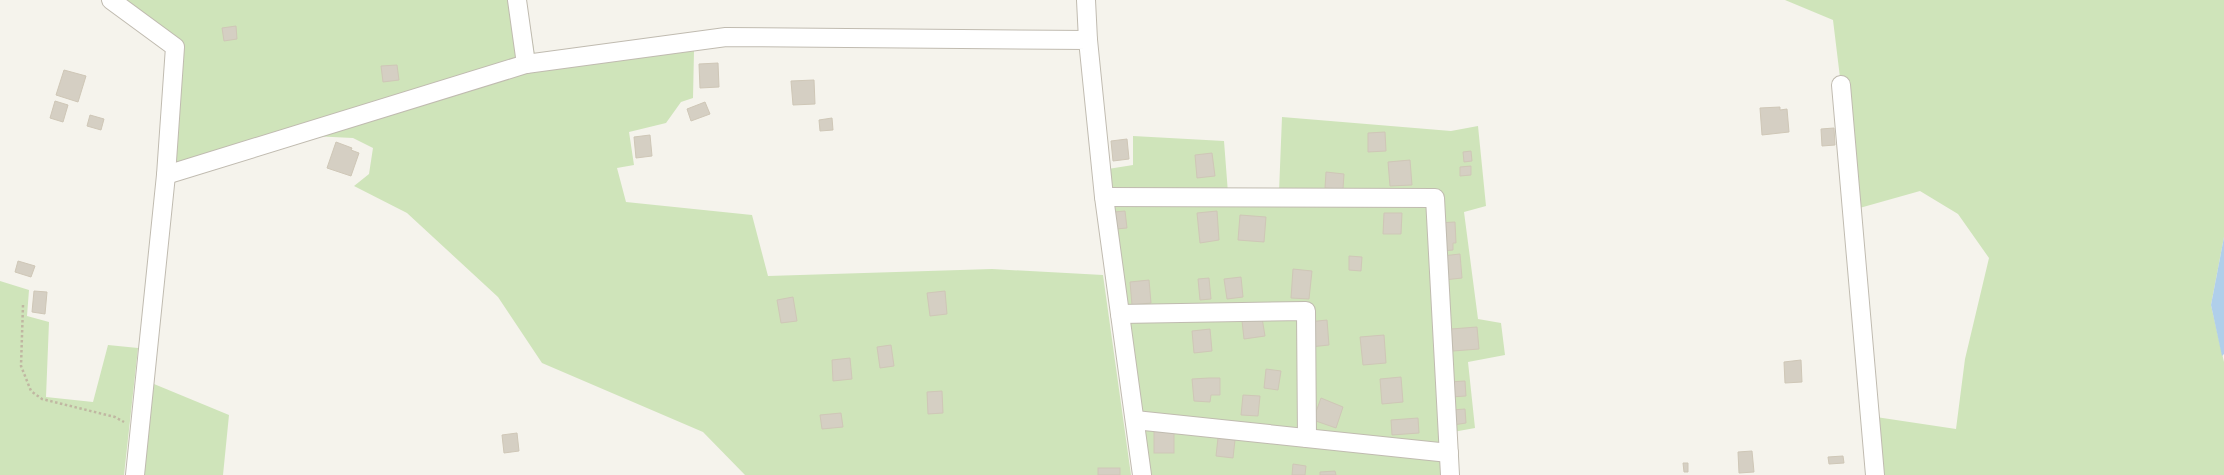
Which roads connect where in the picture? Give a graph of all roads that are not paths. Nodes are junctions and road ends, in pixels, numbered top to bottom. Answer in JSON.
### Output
{"nodes":[{"id":1,"x":111,"y":0,"type":"edge"},
{"id":2,"x":517,"y":0,"type":"edge"},
{"id":3,"x":1086,"y":0,"type":"edge"},
{"id":4,"x":1088,"y":40,"type":"junction"},
{"id":5,"x":526,"y":64,"type":"junction"},
{"id":6,"x":1841,"y":85,"type":"dead end"},
{"id":7,"x":166,"y":175,"type":"junction"},
{"id":8,"x":1104,"y":197,"type":"junction"},
{"id":9,"x":1120,"y":314,"type":"junction"},
{"id":10,"x":1135,"y":420,"type":"junction"},
{"id":11,"x":1307,"y":438,"type":"junction"},
{"id":12,"x":1449,"y":453,"type":"junction"},
{"id":13,"x":135,"y":475,"type":"edge"},
{"id":14,"x":1142,"y":475,"type":"edge"},
{"id":15,"x":1450,"y":475,"type":"edge"},
{"id":16,"x":1875,"y":475,"type":"edge"}],
"edges":[{"from":1,"to":7,"type":"street"},
{"from":2,"to":5,"type":"street"},
{"from":3,"to":4,"type":"street"},
{"from":4,"to":5,"type":"street"},
{"from":4,"to":8,"type":"street"},
{"from":5,"to":7,"type":"street"},
{"from":6,"to":16,"type":"street"},
{"from":7,"to":13,"type":"street"},
{"from":8,"to":9,"type":"street"},
{"from":8,"to":12,"type":"street"},
{"from":9,"to":10,"type":"street"},
{"from":9,"to":11,"type":"street"},
{"from":10,"to":11,"type":"street"},
{"from":10,"to":14,"type":"street"},
{"from":11,"to":12,"type":"street"},
{"from":12,"to":15,"type":"street"}]}
